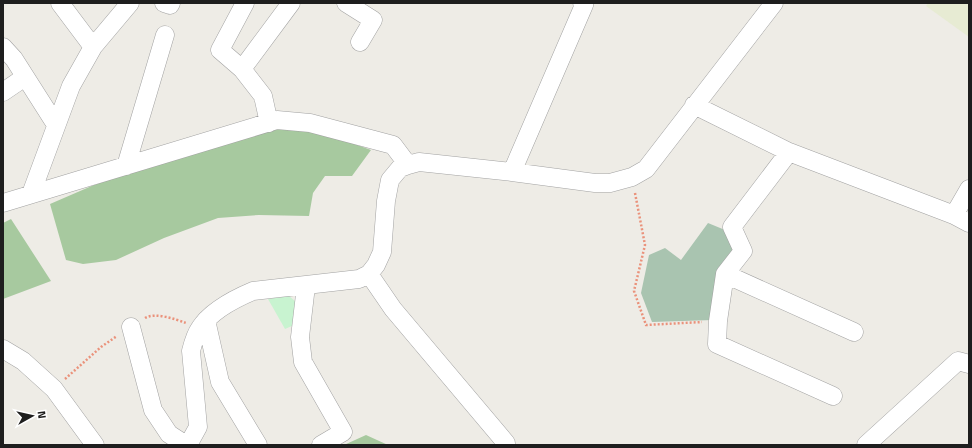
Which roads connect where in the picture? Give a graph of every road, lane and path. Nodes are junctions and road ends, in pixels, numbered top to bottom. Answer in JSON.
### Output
{"nodes":[{"id":1,"x":60,"y":3,"type":"edge"},
{"id":2,"x":130,"y":3,"type":"edge"},
{"id":3,"x":164,"y":3,"type":"edge"},
{"id":4,"x":171,"y":3,"type":"edge"},
{"id":5,"x":245,"y":3,"type":"edge"},
{"id":6,"x":291,"y":3,"type":"edge"},
{"id":7,"x":346,"y":3,"type":"edge"},
{"id":8,"x":774,"y":3,"type":"edge"},
{"id":9,"x":584,"y":4,"type":"edge"},
{"id":10,"x":165,"y":35,"type":"dead end"},
{"id":11,"x":360,"y":42,"type":"dead end"},
{"id":12,"x":3,"y":47,"type":"edge"},
{"id":13,"x":93,"y":47,"type":"junction"},
{"id":14,"x":242,"y":69,"type":"junction"},
{"id":15,"x":25,"y":77,"type":"junction"},
{"id":16,"x":3,"y":92,"type":"edge"},
{"id":17,"x":694,"y":105,"type":"junction"},
{"id":18,"x":269,"y":123,"type":"junction"},
{"id":19,"x":56,"y":125,"type":"junction"},
{"id":20,"x":789,"y":152,"type":"junction"},
{"id":21,"x":408,"y":165,"type":"junction"},
{"id":22,"x":126,"y":166,"type":"junction"},
{"id":23,"x":512,"y":172,"type":"junction"},
{"id":24,"x":632,"y":177,"type":"junction"},
{"id":25,"x":969,"y":189,"type":"edge"},
{"id":26,"x":31,"y":194,"type":"junction"},
{"id":27,"x":3,"y":203,"type":"edge"},
{"id":28,"x":962,"y":219,"type":"edge"},
{"id":29,"x":369,"y":274,"type":"junction"},
{"id":30,"x":725,"y":274,"type":"junction"},
{"id":31,"x":306,"y":286,"type":"junction"},
{"id":32,"x":206,"y":320,"type":"junction"},
{"id":33,"x":718,"y":321,"type":"junction"},
{"id":34,"x":131,"y":327,"type":"dead end"},
{"id":35,"x":854,"y":332,"type":"dead end"},
{"id":36,"x":3,"y":349,"type":"edge"},
{"id":37,"x":969,"y":364,"type":"edge"},
{"id":38,"x":833,"y":396,"type":"dead end"},
{"id":39,"x":95,"y":445,"type":"edge"},
{"id":40,"x":187,"y":445,"type":"edge"},
{"id":41,"x":258,"y":445,"type":"edge"},
{"id":42,"x":321,"y":445,"type":"edge"},
{"id":43,"x":506,"y":445,"type":"edge"},
{"id":44,"x":866,"y":445,"type":"edge"}],
"edges":[{"from":1,"to":13,"type":"street"},
{"from":2,"to":13,"type":"street"},
{"from":3,"to":4,"type":"street"},
{"from":5,"to":14,"type":"street"},
{"from":6,"to":14,"type":"street"},
{"from":7,"to":11,"type":"street"},
{"from":8,"to":17,"type":"street"},
{"from":9,"to":23,"type":"street"},
{"from":10,"to":22,"type":"street"},
{"from":12,"to":15,"type":"street"},
{"from":13,"to":19,"type":"street"},
{"from":14,"to":18,"type":"street"},
{"from":15,"to":16,"type":"street"},
{"from":15,"to":19,"type":"street"},
{"from":17,"to":20,"type":"street"},
{"from":17,"to":24,"type":"street"},
{"from":18,"to":21,"type":"street"},
{"from":18,"to":22,"type":"street"},
{"from":19,"to":26,"type":"street"},
{"from":20,"to":28,"type":"street"},
{"from":20,"to":30,"type":"street"},
{"from":21,"to":23,"type":"street"},
{"from":21,"to":29,"type":"street"},
{"from":22,"to":26,"type":"street"},
{"from":23,"to":24,"type":"street"},
{"from":24,"to":33,"type":"path"},
{"from":25,"to":28,"type":"street"},
{"from":26,"to":27,"type":"street"},
{"from":29,"to":31,"type":"street"},
{"from":29,"to":43,"type":"street"},
{"from":30,"to":33,"type":"street"},
{"from":30,"to":35,"type":"street"},
{"from":31,"to":32,"type":"street"},
{"from":31,"to":42,"type":"street"},
{"from":32,"to":40,"type":"street"},
{"from":32,"to":41,"type":"street"},
{"from":33,"to":38,"type":"street"},
{"from":34,"to":40,"type":"street"},
{"from":36,"to":39,"type":"street"},
{"from":37,"to":44,"type":"street"}]}
